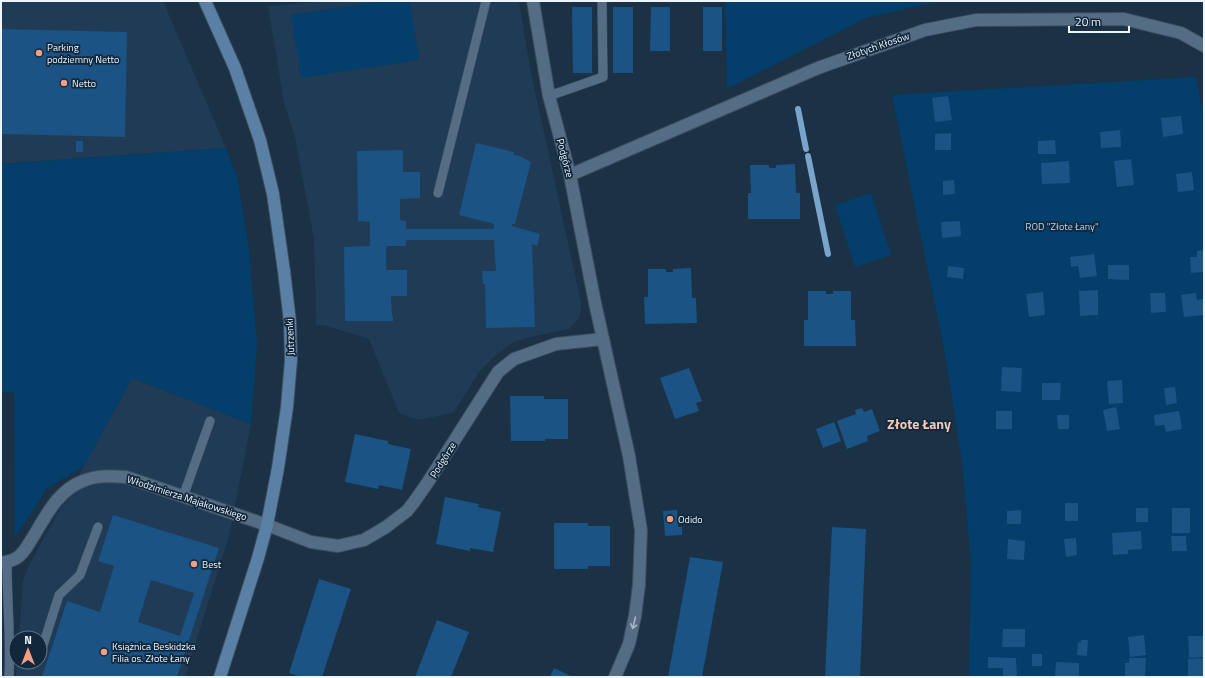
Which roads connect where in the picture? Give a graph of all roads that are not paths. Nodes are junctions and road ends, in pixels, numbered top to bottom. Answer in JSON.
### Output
{"nodes":[{"id":1,"x":205,"y":1,"type":"edge"},
{"id":2,"x":486,"y":1,"type":"edge"},
{"id":3,"x":533,"y":1,"type":"edge"},
{"id":4,"x":602,"y":2,"type":"dead end"},
{"id":5,"x":1204,"y":46,"type":"edge"},
{"id":6,"x":549,"y":96,"type":"junction"},
{"id":7,"x":570,"y":176,"type":"junction"},
{"id":8,"x":438,"y":193,"type":"dead end"},
{"id":9,"x":603,"y":339,"type":"junction"},
{"id":10,"x":210,"y":421,"type":"dead end"},
{"id":11,"x":183,"y":497,"type":"junction"},
{"id":12,"x":267,"y":525,"type":"junction"},
{"id":13,"x":98,"y":526,"type":"dead end"},
{"id":14,"x":4,"y":562,"type":"edge"},
{"id":15,"x":11,"y":630,"type":"edge"},
{"id":16,"x":48,"y":630,"type":"edge"},
{"id":17,"x":220,"y":677,"type":"edge"},
{"id":18,"x":615,"y":677,"type":"edge"}],
"edges":[{"from":1,"to":12,"type":"street","name":"Jutrzenki"},
{"from":2,"to":8,"type":"lane"},
{"from":3,"to":6,"type":"street","name":"Podgórze"},
{"from":4,"to":6,"type":"lane"},
{"from":5,"to":7,"type":"street","name":"Złotych Kłosów"},
{"from":6,"to":7,"type":"street","name":"Podgórze"},
{"from":7,"to":9,"type":"street","name":"Podgórze"},
{"from":9,"to":12,"type":"street","name":"Podgórze"},
{"from":9,"to":18,"type":"street","name":"Podgórze","one_way":true},
{"from":10,"to":11,"type":"lane"},
{"from":11,"to":12,"type":"street","name":"Włodzimierza Majakowskiego"},
{"from":11,"to":14,"type":"street","name":"Włodzimierza Majakowskiego"},
{"from":12,"to":17,"type":"street","name":"Jutrzenki"},
{"from":13,"to":16,"type":"lane"},
{"from":14,"to":15,"type":"lane"}]}
